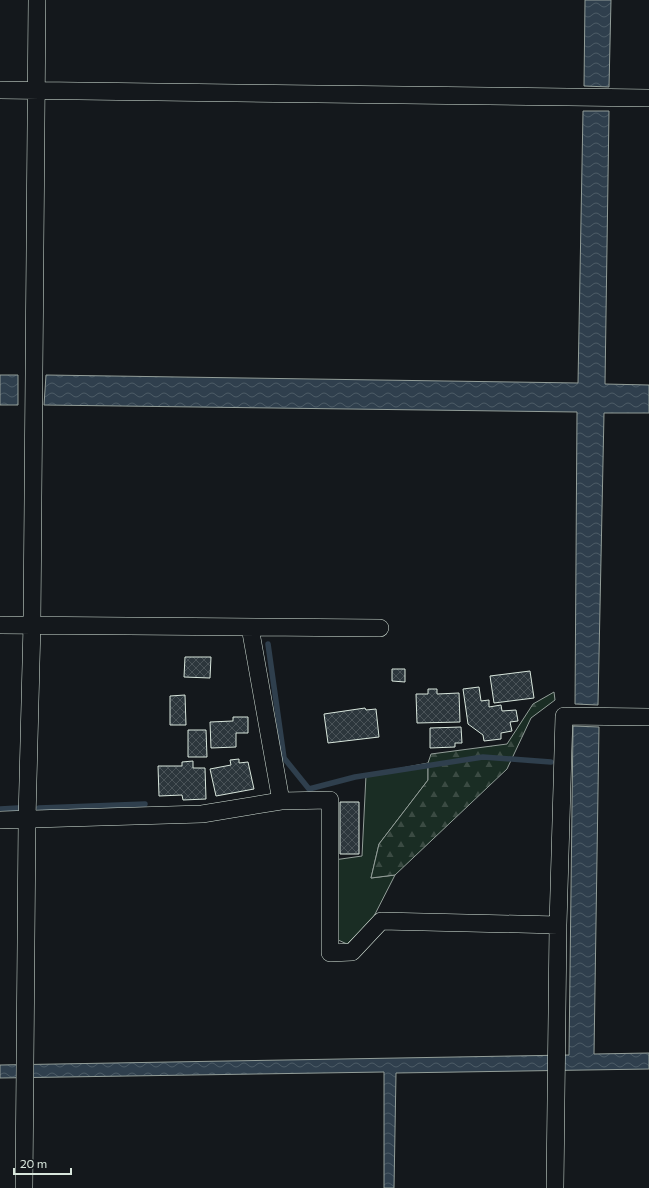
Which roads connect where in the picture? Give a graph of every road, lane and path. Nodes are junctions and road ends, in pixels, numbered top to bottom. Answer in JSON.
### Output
{"nodes":[{"id":1,"x":37,"y":0,"type":"edge"},
{"id":2,"x":0,"y":90,"type":"edge"},
{"id":3,"x":36,"y":90,"type":"junction"},
{"id":4,"x":649,"y":98,"type":"edge"},
{"id":5,"x":32,"y":624,"type":"junction"},
{"id":6,"x":0,"y":625,"type":"edge"},
{"id":7,"x":250,"y":627,"type":"junction"},
{"id":8,"x":380,"y":628,"type":"dead end"},
{"id":9,"x":649,"y":717,"type":"edge"},
{"id":10,"x":281,"y":801,"type":"junction"},
{"id":11,"x":0,"y":820,"type":"edge"},
{"id":12,"x":27,"y":820,"type":"junction"},
{"id":13,"x":558,"y":925,"type":"junction"},
{"id":14,"x":24,"y":1188,"type":"edge"},
{"id":15,"x":555,"y":1188,"type":"edge"}],
"edges":[{"from":1,"to":3,"type":"street"},
{"from":2,"to":3,"type":"street"},
{"from":3,"to":4,"type":"street"},
{"from":3,"to":5,"type":"street"},
{"from":5,"to":6,"type":"street"},
{"from":5,"to":7,"type":"street"},
{"from":5,"to":12,"type":"street"},
{"from":7,"to":8,"type":"street"},
{"from":7,"to":10,"type":"street"},
{"from":9,"to":13,"type":"street"},
{"from":10,"to":12,"type":"street"},
{"from":10,"to":13,"type":"street"},
{"from":11,"to":12,"type":"street"},
{"from":12,"to":14,"type":"street"},
{"from":13,"to":15,"type":"street"}]}
